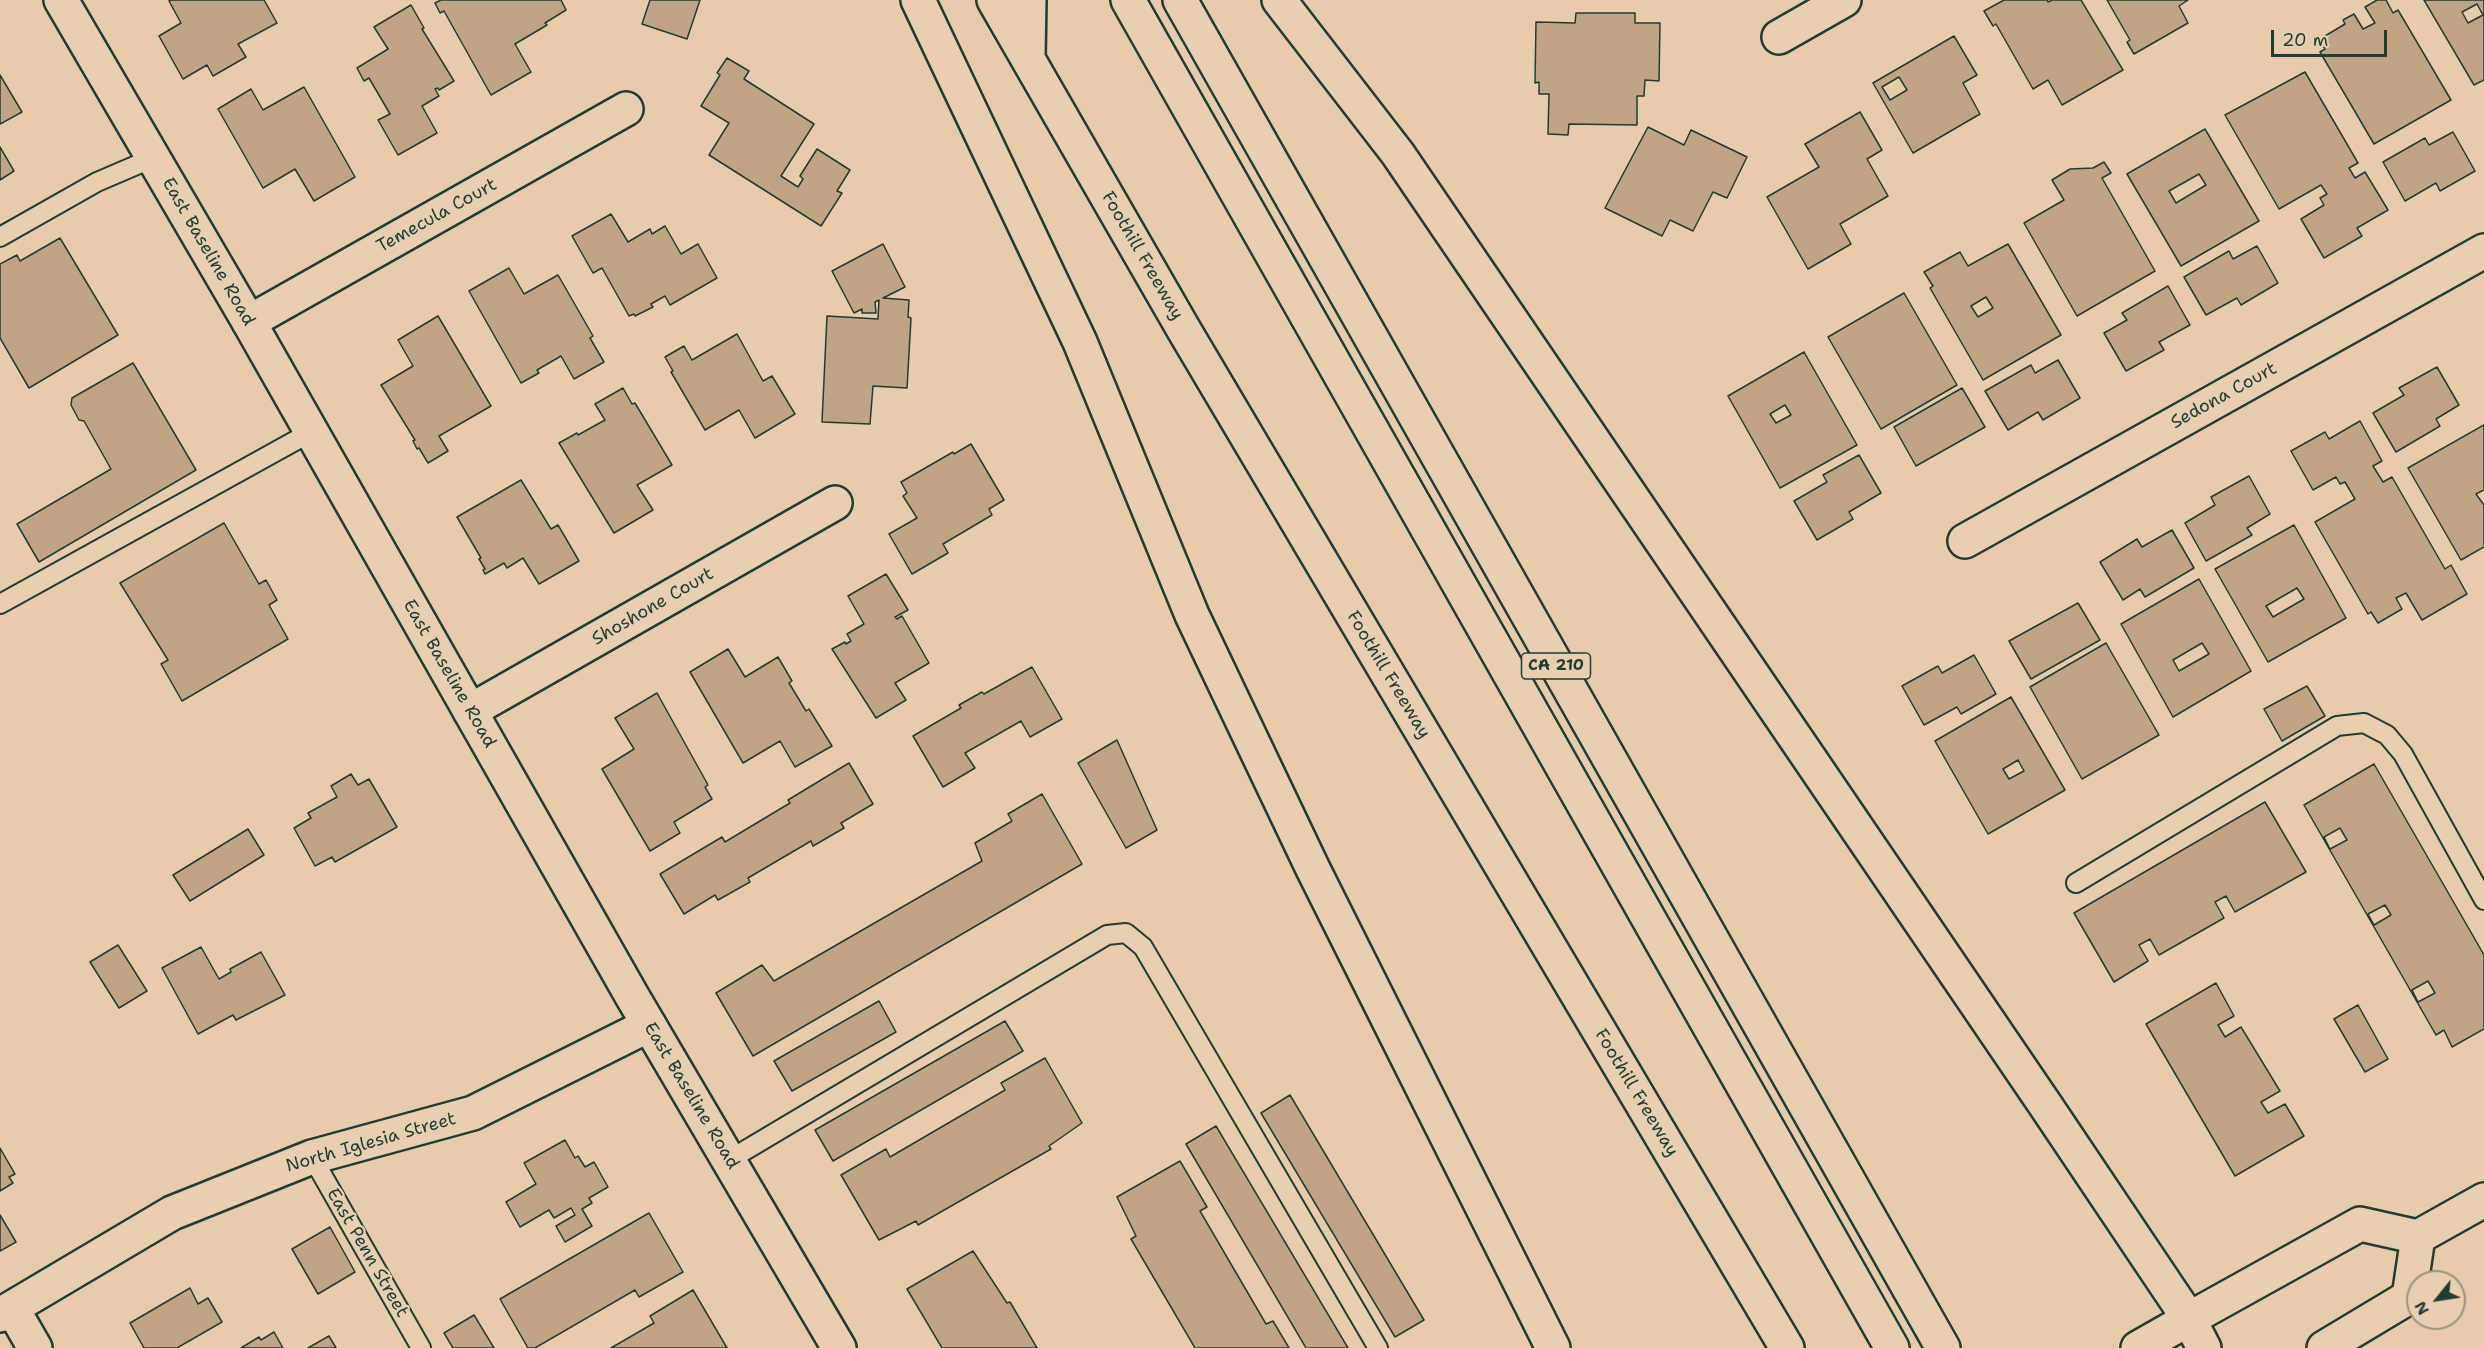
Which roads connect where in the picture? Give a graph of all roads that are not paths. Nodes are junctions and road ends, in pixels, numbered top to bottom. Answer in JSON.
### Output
{"nodes":[{"id":1,"x":61,"y":0,"type":"edge"},
{"id":2,"x":918,"y":0,"type":"edge"},
{"id":3,"x":994,"y":0,"type":"edge"},
{"id":4,"x":1029,"y":0,"type":"edge"},
{"id":5,"x":1128,"y":0,"type":"edge"},
{"id":6,"x":1180,"y":0,"type":"edge"},
{"id":7,"x":1279,"y":0,"type":"edge"},
{"id":8,"x":1844,"y":0,"type":"edge"},
{"id":9,"x":1779,"y":37,"type":"dead end"},
{"id":10,"x":1028,"y":60,"type":"junction"},
{"id":11,"x":626,"y":110,"type":"dead end"},
{"id":12,"x":153,"y":158,"type":"junction"},
{"id":13,"x":0,"y":237,"type":"edge"},
{"id":14,"x":2484,"y":251,"type":"edge"},
{"id":15,"x":249,"y":322,"type":"junction"},
{"id":16,"x":311,"y":432,"type":"junction"},
{"id":17,"x":835,"y":503,"type":"dead end"},
{"id":18,"x":1965,"y":541,"type":"dead end"},
{"id":19,"x":0,"y":604,"type":"edge"},
{"id":20,"x":470,"y":711,"type":"junction"},
{"id":21,"x":2076,"y":883,"type":"dead end"},
{"id":22,"x":2484,"y":900,"type":"edge"},
{"id":23,"x":650,"y":1025,"type":"junction"},
{"id":24,"x":312,"y":1157,"type":"junction"},
{"id":25,"x":729,"y":1160,"type":"junction"},
{"id":26,"x":2484,"y":1200,"type":"edge"},
{"id":27,"x":2418,"y":1237,"type":"junction"},
{"id":28,"x":6,"y":1311,"type":"edge"},
{"id":29,"x":2189,"y":1319,"type":"junction"},
{"id":30,"x":1938,"y":1340,"type":"edge"},
{"id":31,"x":35,"y":1348,"type":"edge"},
{"id":32,"x":421,"y":1348,"type":"edge"},
{"id":33,"x":839,"y":1348,"type":"edge"},
{"id":34,"x":1378,"y":1348,"type":"edge"},
{"id":35,"x":1553,"y":1348,"type":"edge"},
{"id":36,"x":1787,"y":1348,"type":"edge"},
{"id":37,"x":1892,"y":1348,"type":"edge"},
{"id":38,"x":2138,"y":1348,"type":"edge"},
{"id":39,"x":2205,"y":1348,"type":"edge"},
{"id":40,"x":2324,"y":1348,"type":"edge"}],
"edges":[{"from":1,"to":12,"type":"main road","name":"East Baseline Road"},
{"from":2,"to":35,"type":"main road"},
{"from":3,"to":10,"type":"main road","name":"Foothill Freeway"},
{"from":4,"to":10,"type":"main road"},
{"from":5,"to":37,"type":"main road"},
{"from":6,"to":30,"type":"main road","number":"CA 210"},
{"from":7,"to":29,"type":"main road"},
{"from":8,"to":9,"type":"main road"},
{"from":10,"to":36,"type":"main road","name":"Foothill Freeway"},
{"from":11,"to":15,"type":"main road","name":"Temecula Court"},
{"from":12,"to":13,"type":"lane"},
{"from":12,"to":15,"type":"main road","name":"East Baseline Road"},
{"from":14,"to":18,"type":"main road","name":"Sedona Court"},
{"from":15,"to":16,"type":"main road","name":"East Baseline Road"},
{"from":16,"to":19,"type":"lane"},
{"from":16,"to":20,"type":"main road","name":"East Baseline Road"},
{"from":17,"to":20,"type":"main road","name":"Shoshone Court"},
{"from":20,"to":23,"type":"main road","name":"East Baseline Road"},
{"from":21,"to":22,"type":"lane"},
{"from":23,"to":24,"type":"main road","name":"North Iglesia Street"},
{"from":23,"to":25,"type":"main road","name":"East Baseline Road"},
{"from":24,"to":28,"type":"main road","name":"North Iglesia Street"},
{"from":24,"to":32,"type":"lane","name":"East Penn Street"},
{"from":25,"to":33,"type":"main road","name":"East Baseline Road"},
{"from":25,"to":34,"type":"lane"},
{"from":26,"to":27,"type":"main road"},
{"from":27,"to":29,"type":"main road"},
{"from":27,"to":40,"type":"main road"},
{"from":28,"to":31,"type":"main road"},
{"from":29,"to":38,"type":"main road"},
{"from":29,"to":39,"type":"main road"}]}
